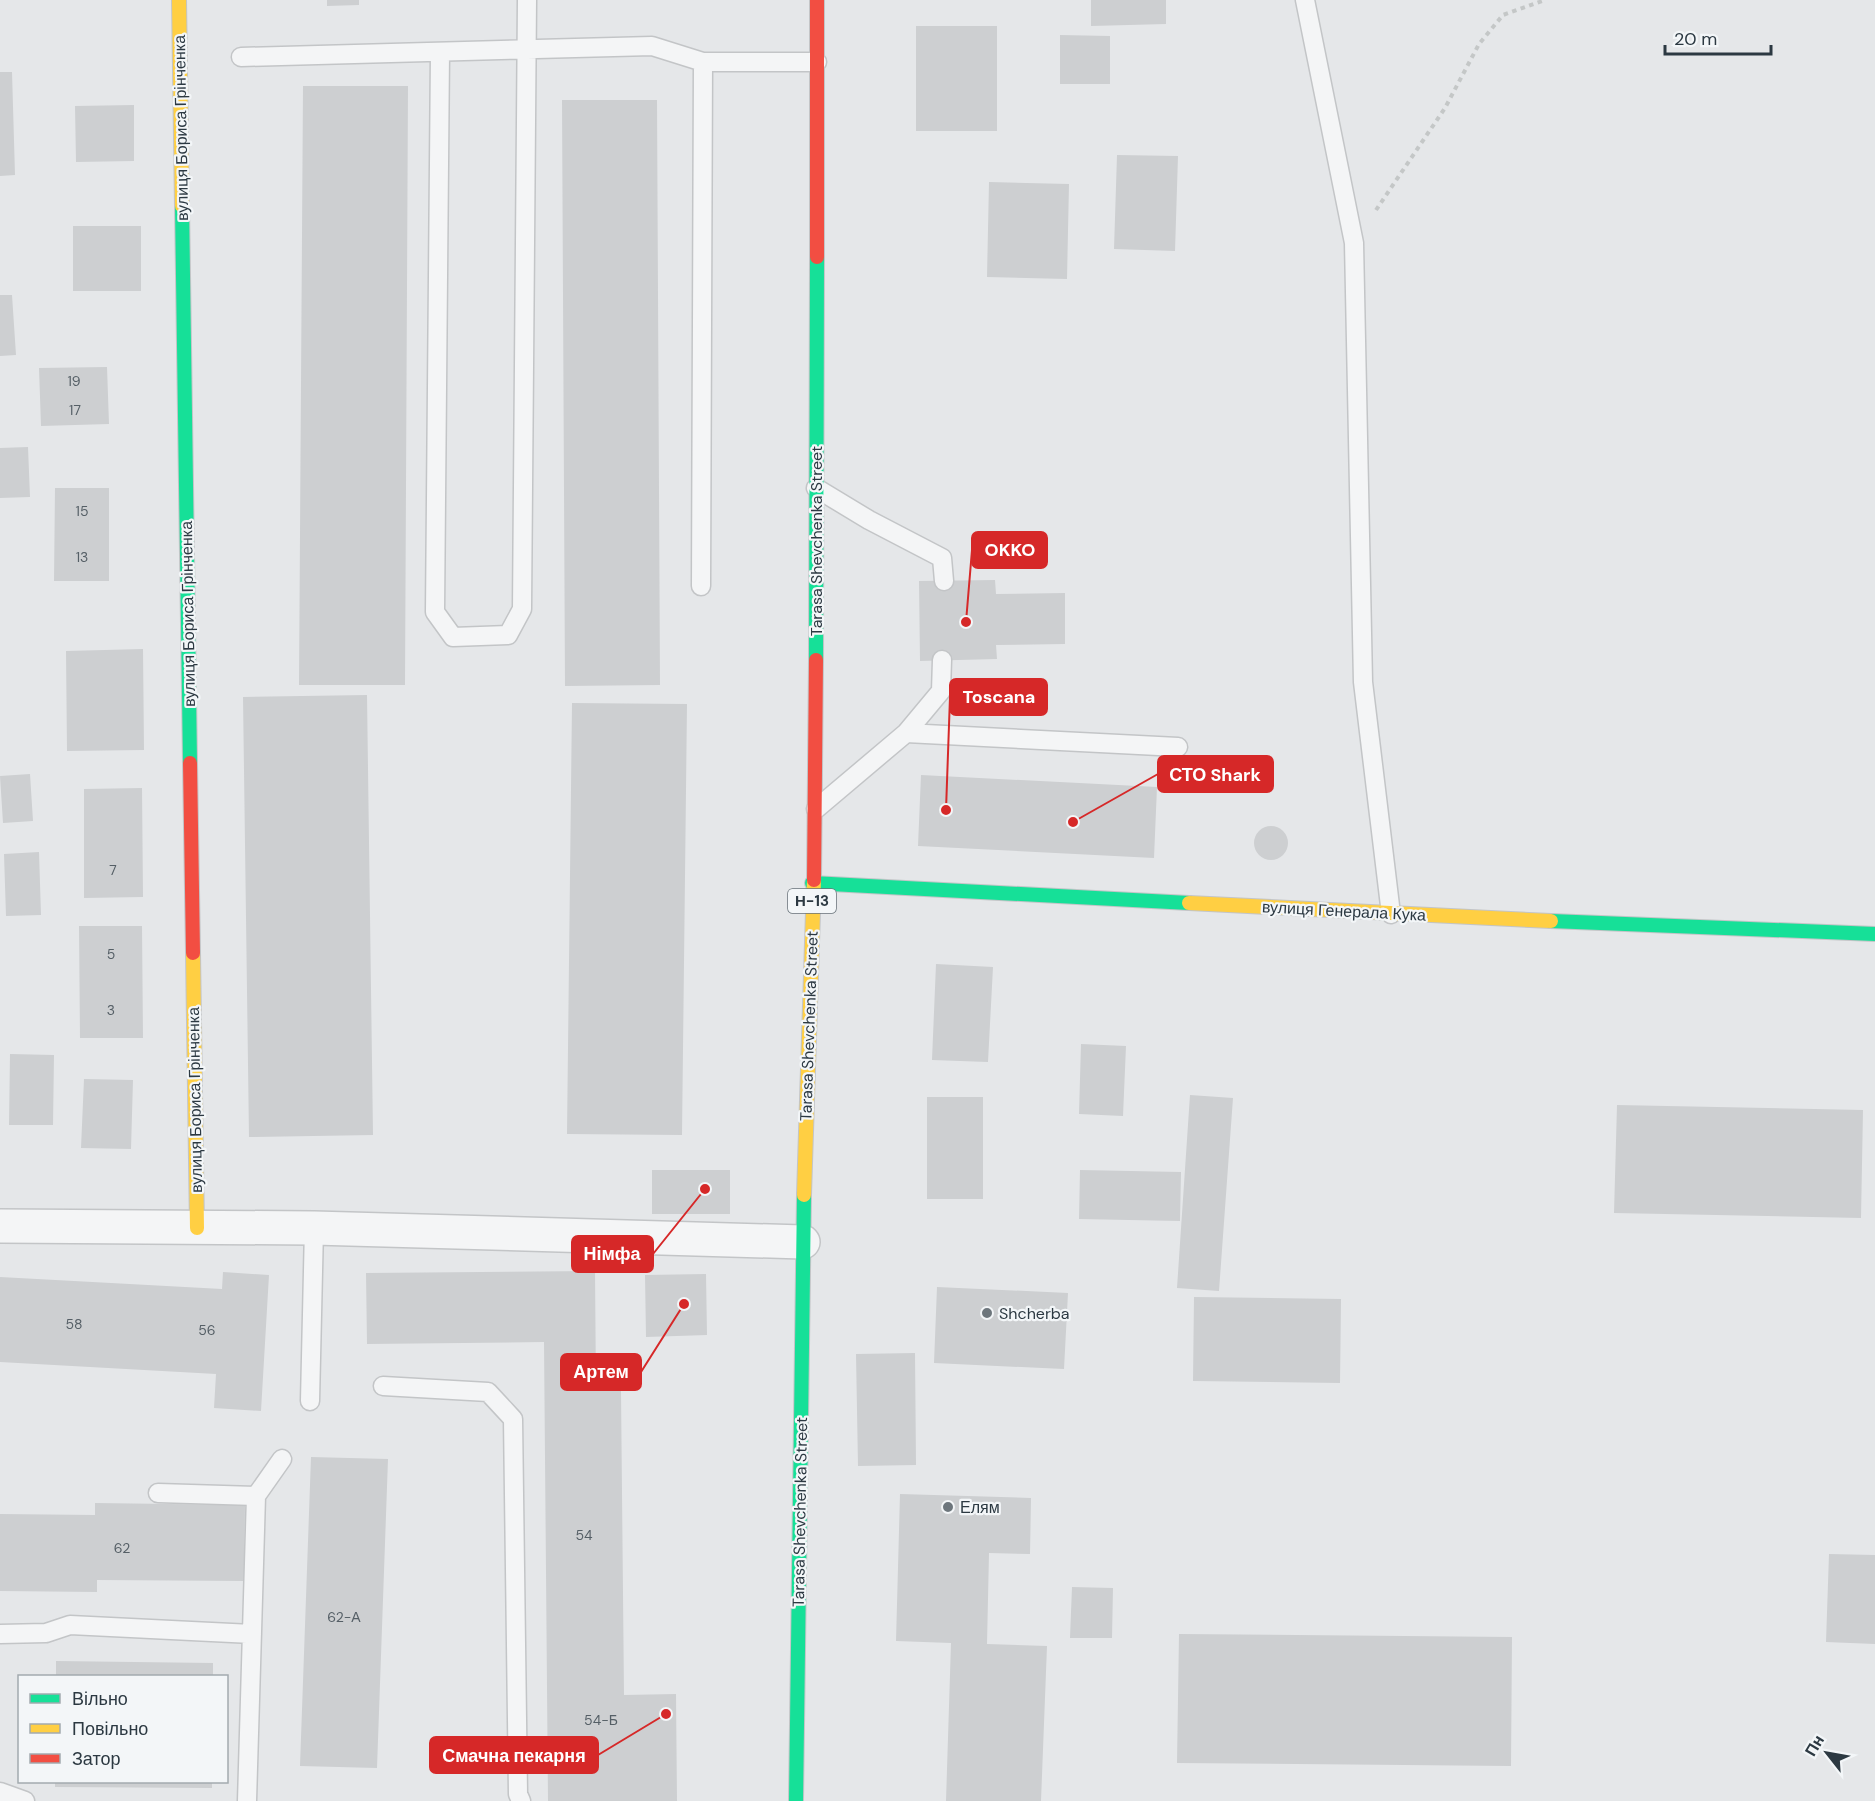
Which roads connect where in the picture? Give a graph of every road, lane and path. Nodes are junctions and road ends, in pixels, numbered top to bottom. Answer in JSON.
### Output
{"nodes":[{"id":1,"x":179,"y":0,"type":"edge"},
{"id":2,"x":527,"y":0,"type":"edge"},
{"id":3,"x":818,"y":0,"type":"edge"},
{"id":4,"x":1305,"y":0,"type":"edge"},
{"id":5,"x":1545,"y":0,"type":"edge"},
{"id":6,"x":528,"y":49,"type":"junction"},
{"id":7,"x":440,"y":52,"type":"junction"},
{"id":8,"x":241,"y":57,"type":"dead end"},
{"id":9,"x":703,"y":62,"type":"junction"},
{"id":10,"x":817,"y":62,"type":"junction"},
{"id":11,"x":1354,"y":243,"type":"junction"},
{"id":12,"x":816,"y":488,"type":"junction"},
{"id":13,"x":944,"y":581,"type":"dead end"},
{"id":14,"x":701,"y":585,"type":"dead end"},
{"id":15,"x":942,"y":660,"type":"dead end"},
{"id":16,"x":906,"y":733,"type":"junction"},
{"id":17,"x":1178,"y":747,"type":"dead end"},
{"id":18,"x":816,"y":809,"type":"junction"},
{"id":19,"x":812,"y":883,"type":"junction"},
{"id":20,"x":1391,"y":914,"type":"junction"},
{"id":21,"x":1875,"y":934,"type":"edge"},
{"id":22,"x":0,"y":1226,"type":"edge"},
{"id":23,"x":197,"y":1228,"type":"junction"},
{"id":24,"x":314,"y":1228,"type":"junction"},
{"id":25,"x":803,"y":1242,"type":"junction"},
{"id":26,"x":383,"y":1386,"type":"dead end"},
{"id":27,"x":310,"y":1401,"type":"dead end"},
{"id":28,"x":282,"y":1459,"type":"dead end"},
{"id":29,"x":158,"y":1493,"type":"dead end"},
{"id":30,"x":256,"y":1496,"type":"junction"},
{"id":31,"x":0,"y":1634,"type":"edge"},
{"id":32,"x":252,"y":1634,"type":"junction"},
{"id":33,"x":0,"y":1792,"type":"edge"},
{"id":34,"x":25,"y":1801,"type":"edge"},
{"id":35,"x":247,"y":1801,"type":"edge"},
{"id":36,"x":521,"y":1801,"type":"edge"},
{"id":37,"x":796,"y":1801,"type":"edge"}],
"edges":[{"from":1,"to":23,"type":"street","name":"вулиця Бориса Грінченка"},
{"from":2,"to":6,"type":"lane"},
{"from":3,"to":10,"type":"street","name":"Tarasa Shevchenka Street","number":"Н-13"},
{"from":4,"to":11,"type":"lane"},
{"from":5,"to":11,"type":"path"},
{"from":6,"to":7,"type":"lane"},
{"from":6,"to":7,"type":"lane"},
{"from":6,"to":9,"type":"lane"},
{"from":7,"to":8,"type":"lane"},
{"from":9,"to":10,"type":"lane"},
{"from":9,"to":14,"type":"lane"},
{"from":10,"to":12,"type":"street","name":"Tarasa Shevchenka Street","number":"Н-13"},
{"from":11,"to":20,"type":"lane"},
{"from":12,"to":13,"type":"lane"},
{"from":12,"to":18,"type":"street","name":"Tarasa Shevchenka Street","number":"Н-13"},
{"from":15,"to":16,"type":"lane"},
{"from":16,"to":17,"type":"lane"},
{"from":16,"to":18,"type":"lane"},
{"from":18,"to":19,"type":"street","name":"Tarasa Shevchenka Street","number":"Н-13"},
{"from":19,"to":20,"type":"street","name":"вулиця Генерала Кука"},
{"from":19,"to":25,"type":"street","name":"Tarasa Shevchenka Street","number":"Н-13"},
{"from":20,"to":21,"type":"street","name":"вулиця Генерала Кука"},
{"from":22,"to":23,"type":"street"},
{"from":23,"to":24,"type":"street"},
{"from":24,"to":25,"type":"street"},
{"from":24,"to":27,"type":"lane"},
{"from":25,"to":37,"type":"street","name":"Tarasa Shevchenka Street","number":"Н-13"},
{"from":26,"to":36,"type":"lane"},
{"from":28,"to":30,"type":"lane"},
{"from":29,"to":30,"type":"lane"},
{"from":30,"to":32,"type":"lane"},
{"from":31,"to":32,"type":"lane"},
{"from":32,"to":35,"type":"lane"},
{"from":33,"to":34,"type":"lane"}]}
